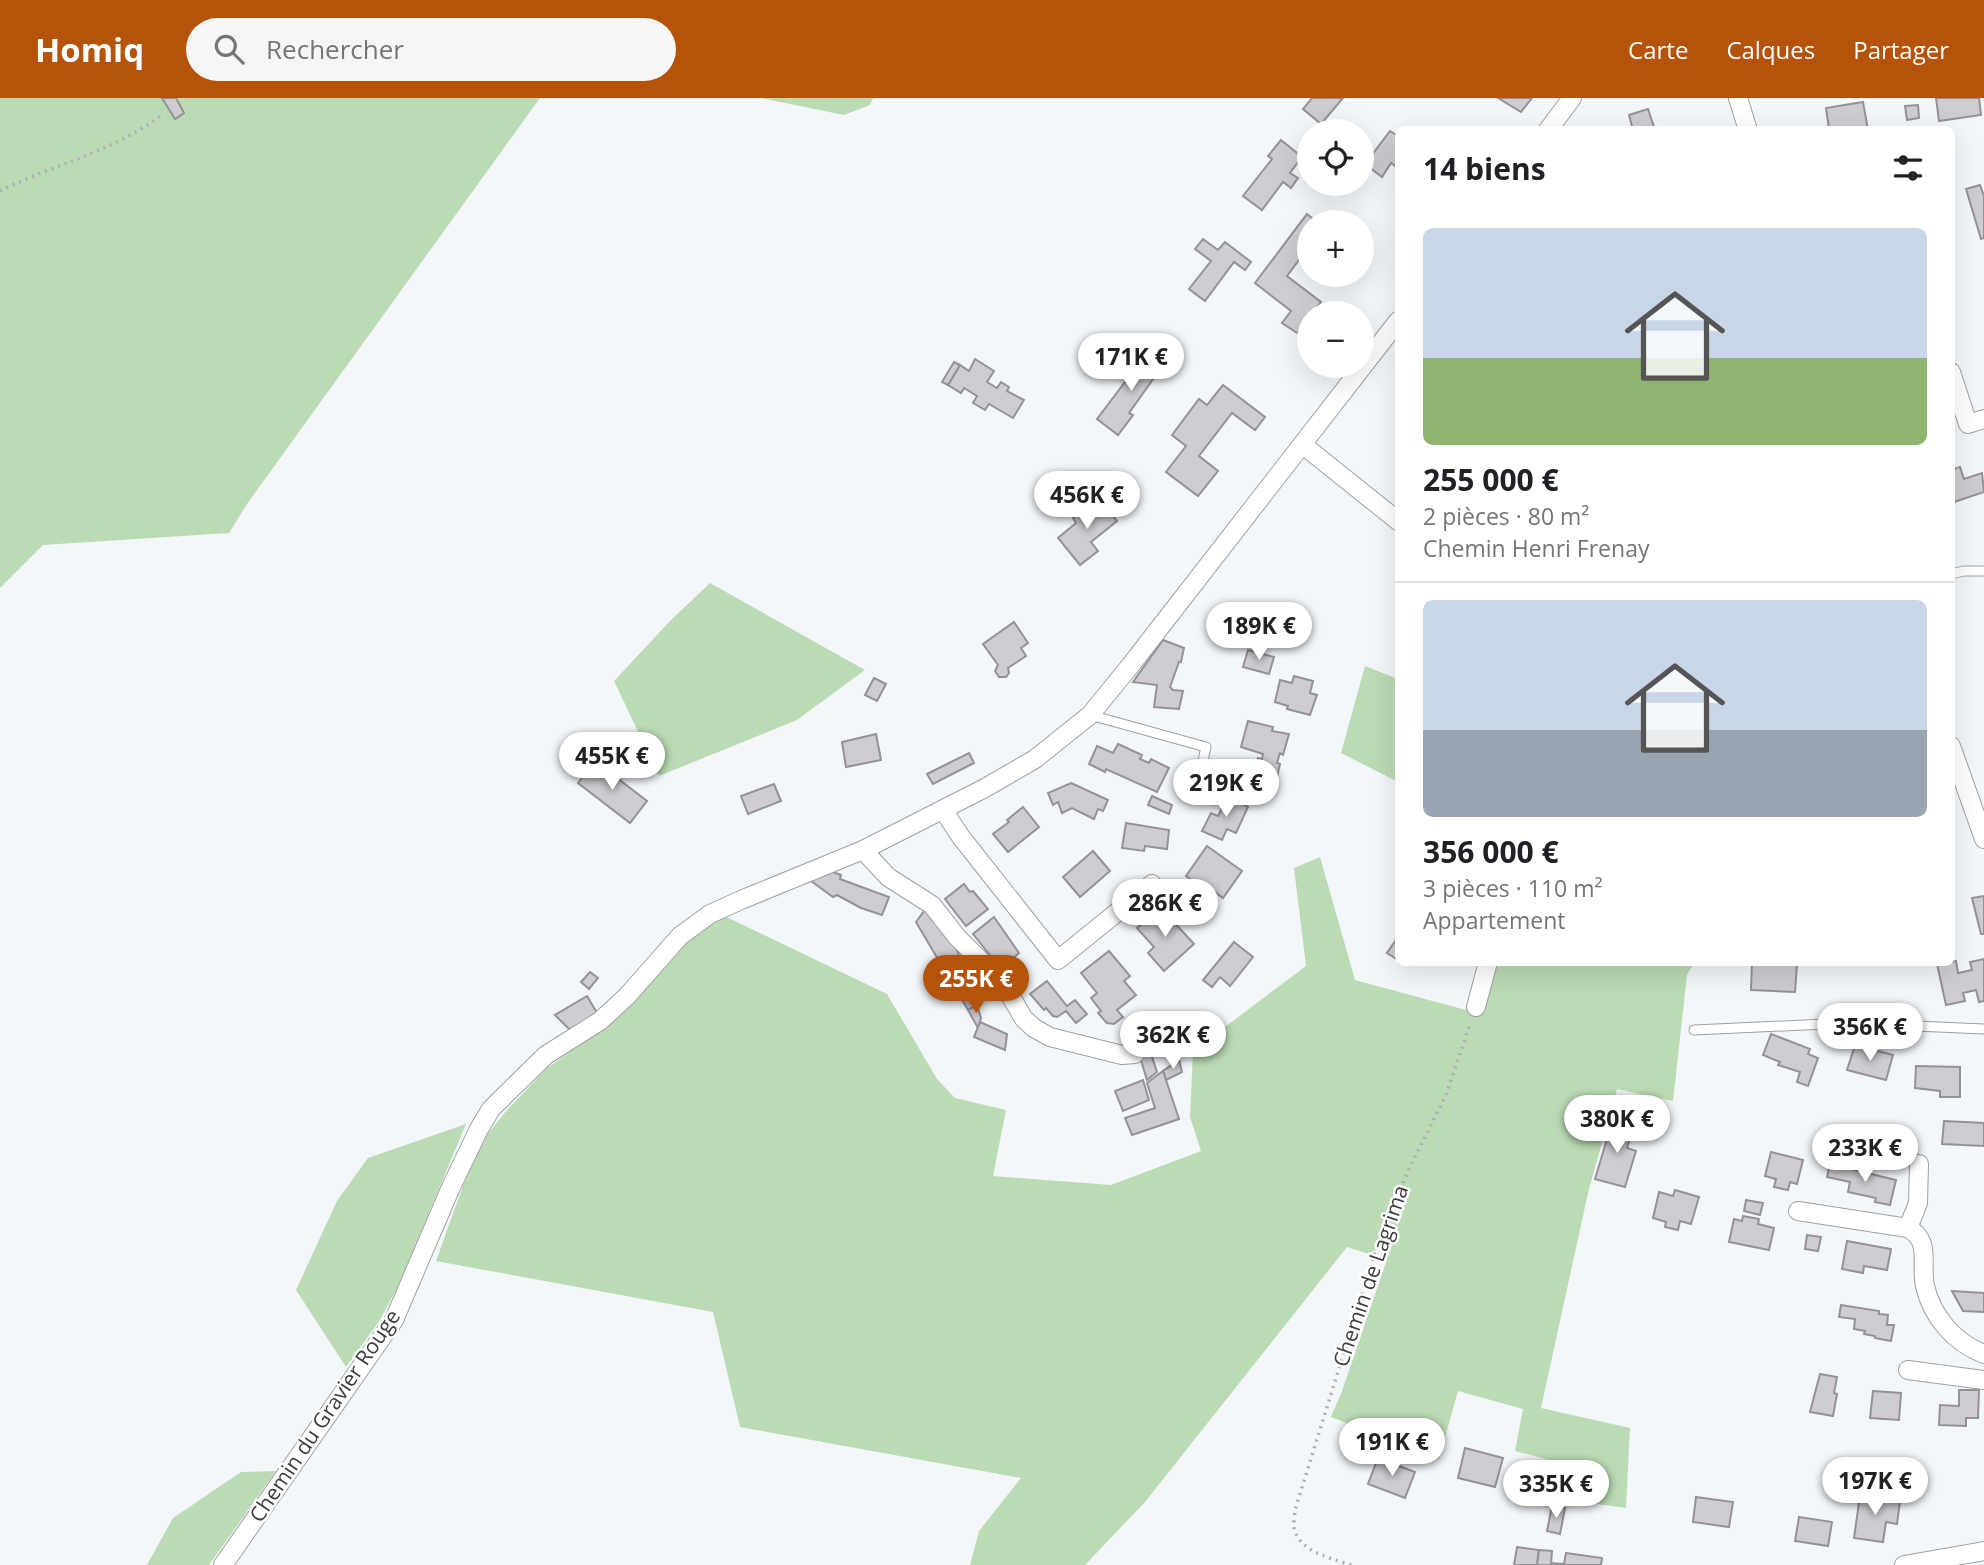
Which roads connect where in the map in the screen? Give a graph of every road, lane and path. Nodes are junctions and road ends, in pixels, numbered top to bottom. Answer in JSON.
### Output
{"nodes":[{"id":1,"x":1572,"y":98,"type":"edge"},
{"id":2,"x":1738,"y":98,"type":"edge"},
{"id":3,"x":162,"y":114,"type":"dead end"},
{"id":4,"x":1551,"y":126,"type":"edge"},
{"id":5,"x":1747,"y":126,"type":"edge"},
{"id":6,"x":0,"y":191,"type":"edge"},
{"id":7,"x":1395,"y":325,"type":"edge"},
{"id":8,"x":1955,"y":384,"type":"edge"},
{"id":9,"x":1984,"y":419,"type":"edge"},
{"id":10,"x":1303,"y":445,"type":"junction"},
{"id":11,"x":1395,"y":520,"type":"edge"},
{"id":12,"x":1984,"y":571,"type":"edge"},
{"id":13,"x":1955,"y":573,"type":"edge"},
{"id":14,"x":1090,"y":715,"type":"junction"},
{"id":15,"x":1955,"y":757,"type":"edge"},
{"id":16,"x":1200,"y":774,"type":"dead end"},
{"id":17,"x":943,"y":810,"type":"junction"},
{"id":18,"x":1984,"y":839,"type":"edge"},
{"id":19,"x":863,"y":850,"type":"junction"},
{"id":20,"x":1152,"y":884,"type":"dead end"},
{"id":21,"x":1487,"y":966,"type":"edge"},
{"id":22,"x":1476,"y":1007,"type":"joint"},
{"id":23,"x":1984,"y":1028,"type":"edge"},
{"id":24,"x":1694,"y":1030,"type":"dead end"},
{"id":25,"x":1135,"y":1054,"type":"dead end"},
{"id":26,"x":1919,"y":1164,"type":"dead end"},
{"id":27,"x":1798,"y":1211,"type":"dead end"},
{"id":28,"x":1908,"y":1228,"type":"junction"},
{"id":29,"x":1984,"y":1354,"type":"edge"},
{"id":30,"x":1908,"y":1370,"type":"dead end"},
{"id":31,"x":1984,"y":1380,"type":"edge"},
{"id":32,"x":1984,"y":1551,"type":"edge"},
{"id":33,"x":223,"y":1565,"type":"edge"},
{"id":34,"x":1351,"y":1565,"type":"edge"},
{"id":35,"x":1904,"y":1565,"type":"edge"}],
"edges":[{"from":1,"to":4,"type":"street"},
{"from":2,"to":5,"type":"street"},
{"from":3,"to":6,"type":"path"},
{"from":7,"to":10,"type":"street","name":"Chemin du Gravier Rouge"},
{"from":8,"to":9,"type":"street"},
{"from":10,"to":11,"type":"street"},
{"from":10,"to":14,"type":"street","name":"Chemin du Gravier Rouge"},
{"from":12,"to":13,"type":"lane"},
{"from":14,"to":16,"type":"lane"},
{"from":14,"to":17,"type":"street","name":"Chemin du Gravier Rouge"},
{"from":15,"to":18,"type":"street"},
{"from":17,"to":19,"type":"street","name":"Chemin du Gravier Rouge"},
{"from":17,"to":20,"type":"street"},
{"from":19,"to":25,"type":"street"},
{"from":19,"to":33,"type":"street","name":"Chemin du Gravier Rouge"},
{"from":21,"to":22,"type":"street"},
{"from":22,"to":34,"type":"path","name":"Chemin de Lagrima"},
{"from":23,"to":24,"type":"lane"},
{"from":26,"to":28,"type":"street"},
{"from":27,"to":28,"type":"street"},
{"from":28,"to":29,"type":"street"},
{"from":30,"to":31,"type":"street"},
{"from":32,"to":35,"type":"street"}]}
